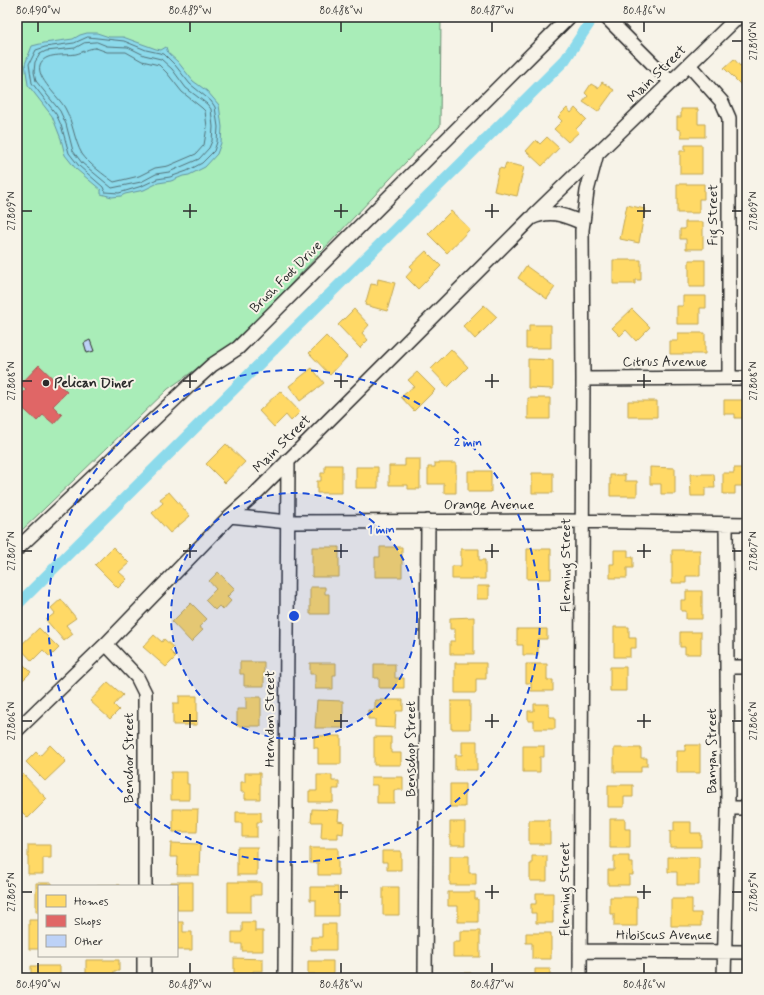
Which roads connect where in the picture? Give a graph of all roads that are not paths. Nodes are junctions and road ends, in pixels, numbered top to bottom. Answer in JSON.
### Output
{"nodes":[{"id":1,"x":569,"y":17,"type":"edge"},
{"id":2,"x":606,"y":17,"type":"edge"},
{"id":3,"x":738,"y":17,"type":"edge"},
{"id":4,"x":689,"y":65,"type":"junction"},
{"id":5,"x":671,"y":82,"type":"junction"},
{"id":6,"x":597,"y":153,"type":"junction"},
{"id":7,"x":530,"y":218,"type":"junction"},
{"id":8,"x":583,"y":223,"type":"junction"},
{"id":9,"x":729,"y":378,"type":"junction"},
{"id":10,"x":747,"y":378,"type":"edge"},
{"id":11,"x":584,"y":379,"type":"junction"},
{"id":12,"x":288,"y":460,"type":"junction"},
{"id":13,"x":230,"y":516,"type":"junction"},
{"id":14,"x":428,"y":521,"type":"junction"},
{"id":15,"x":582,"y":521,"type":"junction"},
{"id":16,"x":288,"y":522,"type":"junction"},
{"id":17,"x":726,"y":524,"type":"junction"},
{"id":18,"x":747,"y":524,"type":"edge"},
{"id":19,"x":17,"y":549,"type":"edge"},
{"id":20,"x":106,"y":644,"type":"junction"},
{"id":21,"x":728,"y":667,"type":"junction"},
{"id":22,"x":747,"y":667,"type":"edge"},
{"id":23,"x":17,"y":730,"type":"edge"},
{"id":24,"x":728,"y":808,"type":"junction"},
{"id":25,"x":747,"y":808,"type":"edge"},
{"id":26,"x":145,"y":885,"type":"edge"},
{"id":27,"x":580,"y":951,"type":"junction"},
{"id":28,"x":724,"y":952,"type":"junction"},
{"id":29,"x":747,"y":952,"type":"edge"},
{"id":30,"x":144,"y":957,"type":"edge"},
{"id":31,"x":144,"y":978,"type":"edge"},
{"id":32,"x":285,"y":978,"type":"edge"},
{"id":33,"x":425,"y":978,"type":"edge"},
{"id":34,"x":580,"y":978,"type":"edge"},
{"id":35,"x":724,"y":978,"type":"edge"}],
"edges":[{"from":1,"to":19,"type":"street","name":"Brush Foot Drive"},
{"from":2,"to":5,"type":"street"},
{"from":3,"to":4,"type":"street","name":"Main Street"},
{"from":4,"to":5,"type":"street","name":"Main Street"},
{"from":4,"to":9,"type":"street","name":"Fig Street"},
{"from":5,"to":6,"type":"street","name":"Main Street"},
{"from":6,"to":7,"type":"street","name":"Main Street"},
{"from":6,"to":8,"type":"street","name":"Fleming Street"},
{"from":7,"to":8,"type":"street","name":"Main Street"},
{"from":7,"to":12,"type":"street","name":"Main Street"},
{"from":8,"to":11,"type":"street","name":"Fleming Street"},
{"from":9,"to":10,"type":"street","name":"Citrus Avenue"},
{"from":9,"to":11,"type":"street","name":"Citrus Avenue"},
{"from":11,"to":15,"type":"street","name":"Fleming Street"},
{"from":12,"to":13,"type":"street","name":"Main Street"},
{"from":12,"to":16,"type":"street","name":"Herndon Street"},
{"from":13,"to":16,"type":"street","name":"Orange Avenue"},
{"from":13,"to":20,"type":"street","name":"Main Street"},
{"from":14,"to":15,"type":"street","name":"Orange Avenue"},
{"from":14,"to":16,"type":"street","name":"Orange Avenue"},
{"from":14,"to":33,"type":"street","name":"Benschop Street"},
{"from":15,"to":17,"type":"street","name":"Orange Avenue"},
{"from":15,"to":27,"type":"street","name":"Fleming Street"},
{"from":16,"to":32,"type":"street","name":"Herndon Street"},
{"from":17,"to":18,"type":"street","name":"Orange Avenue"},
{"from":17,"to":21,"type":"street","name":"Banyan Street"},
{"from":20,"to":23,"type":"street","name":"Main Street"},
{"from":20,"to":26,"type":"street","name":"Benchor Street"},
{"from":21,"to":22,"type":"street"},
{"from":21,"to":24,"type":"street","name":"Banyan Street"},
{"from":24,"to":25,"type":"street"},
{"from":24,"to":28,"type":"street","name":"Banyan Street"},
{"from":27,"to":28,"type":"street","name":"Hibiscus Avenue"},
{"from":27,"to":34,"type":"street","name":"Fleming Street"},
{"from":28,"to":29,"type":"street","name":"Hibiscus Avenue"},
{"from":28,"to":35,"type":"street","name":"Banyan Street"},
{"from":30,"to":31,"type":"street"}]}
